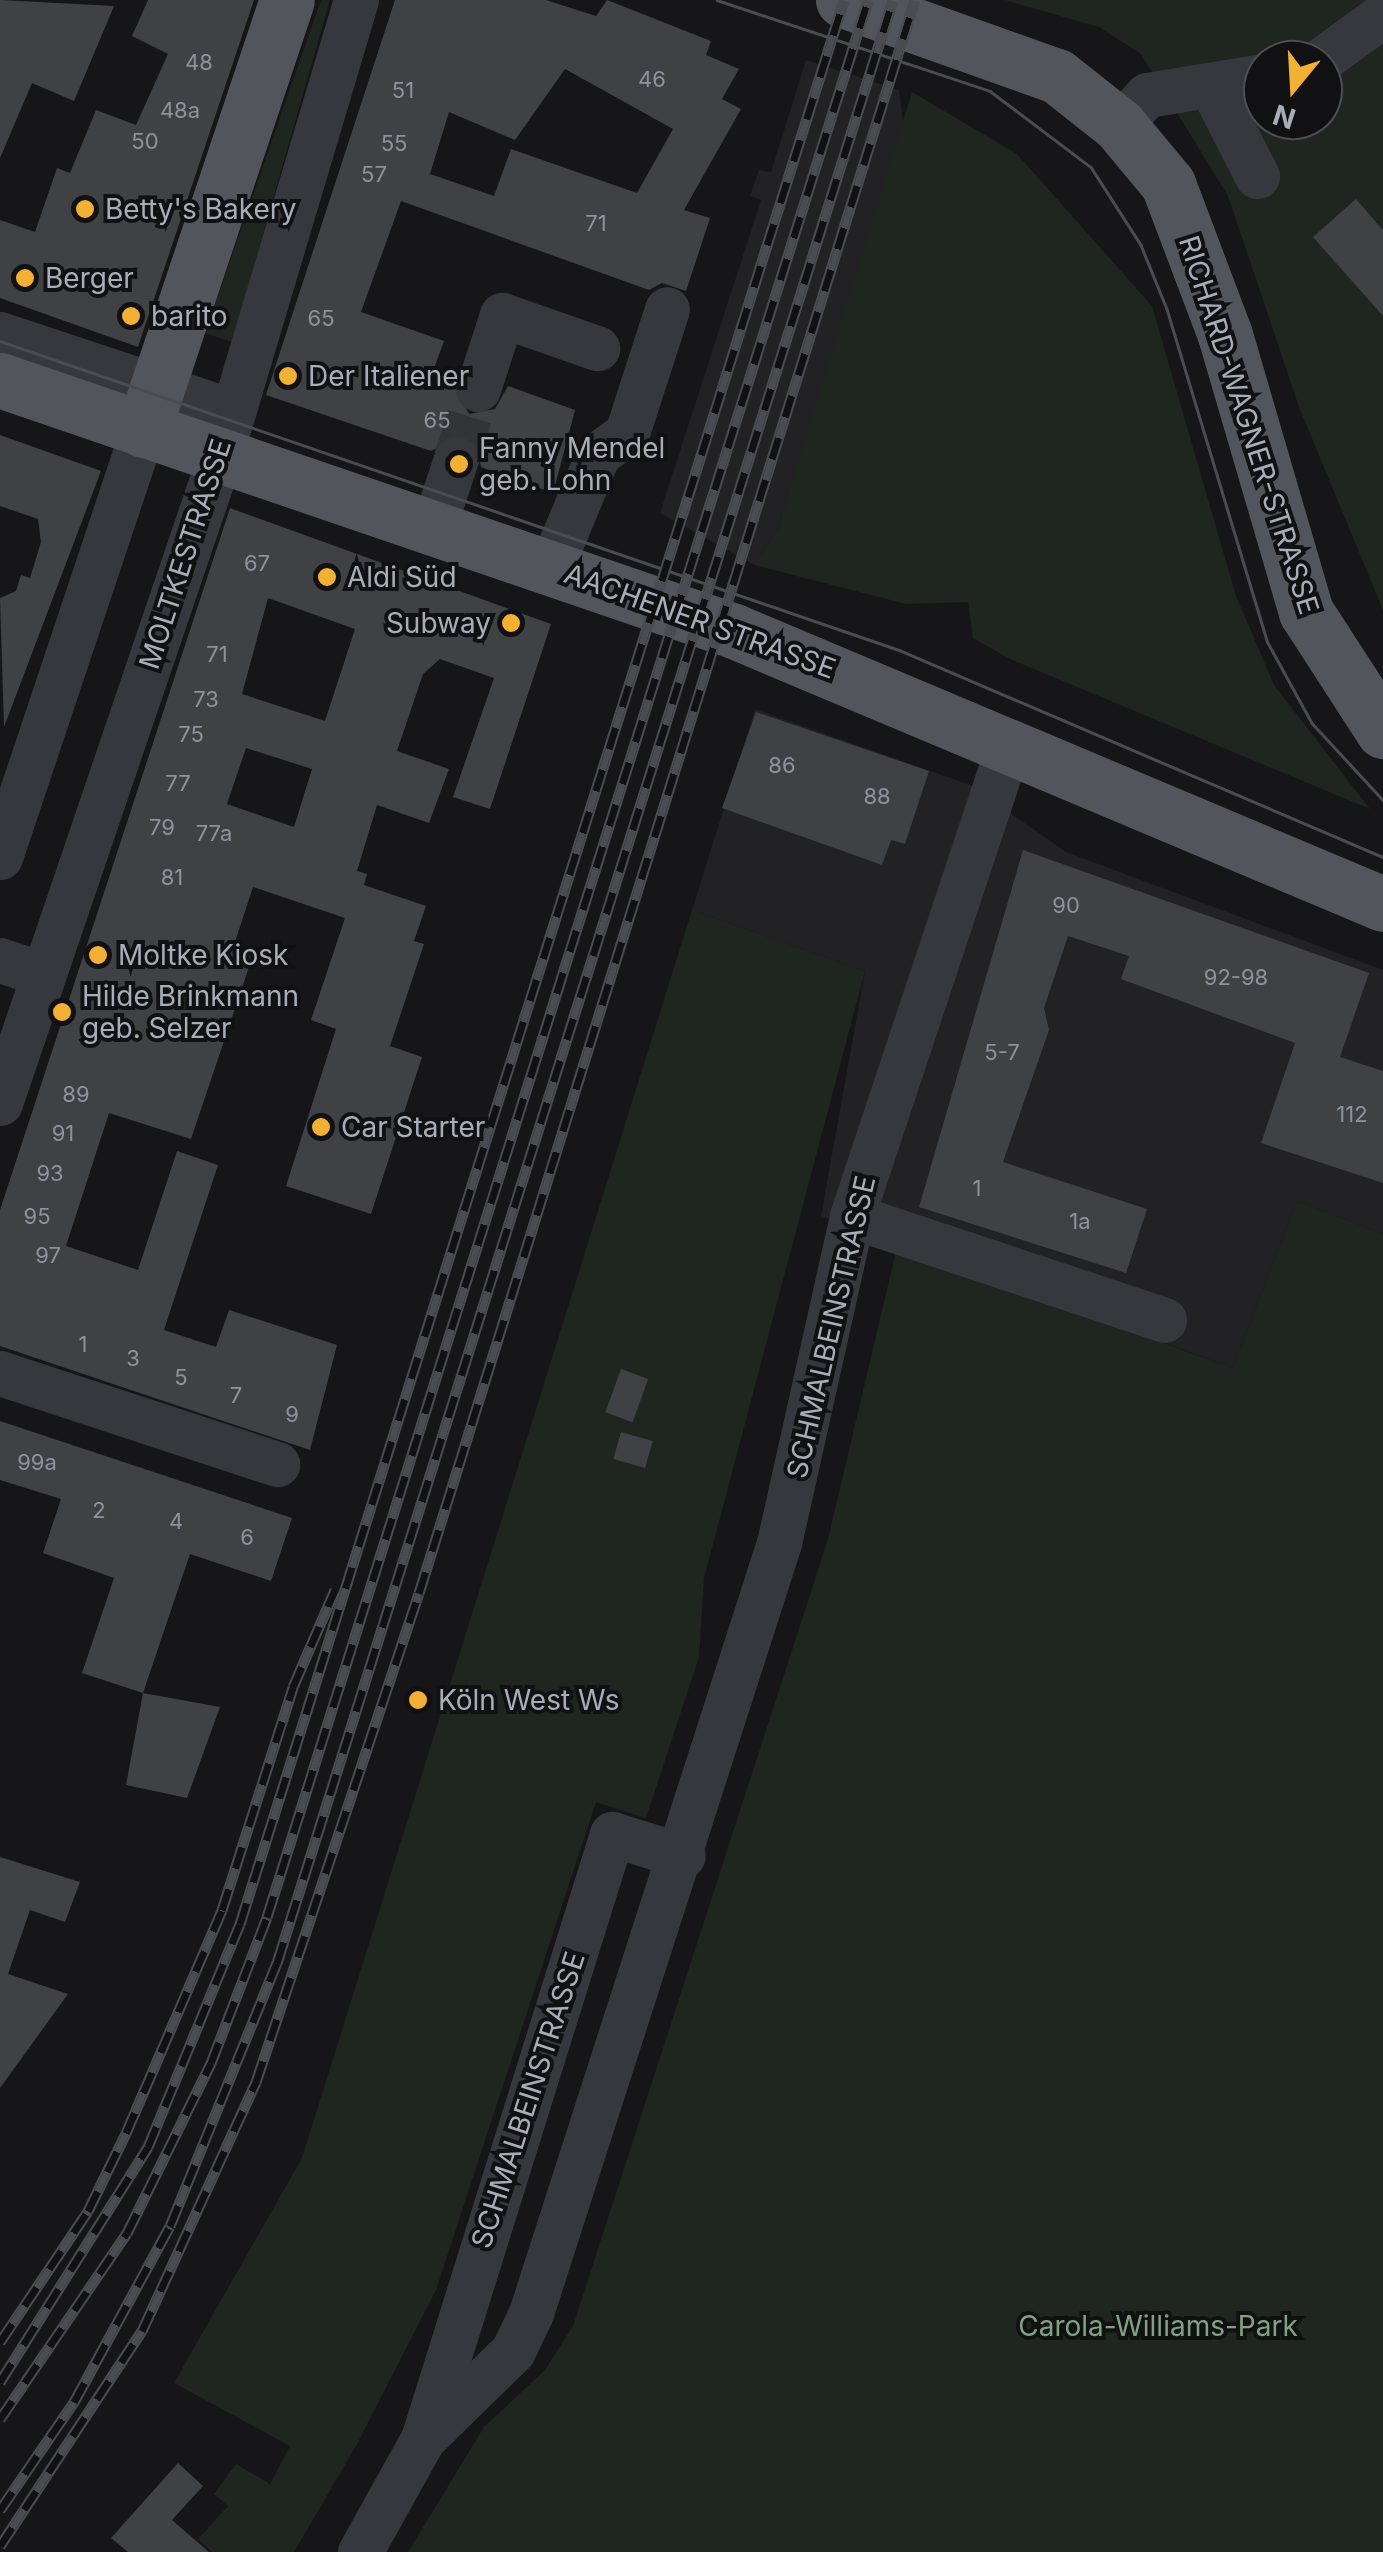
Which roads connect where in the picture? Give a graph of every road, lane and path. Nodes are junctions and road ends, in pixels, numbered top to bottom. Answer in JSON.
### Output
{"nodes":[{"id":1,"x":287,"y":0,"type":"edge"},
{"id":2,"x":356,"y":0,"type":"edge"},
{"id":3,"x":844,"y":0,"type":"edge"},
{"id":4,"x":1383,"y":15,"type":"edge"},
{"id":5,"x":1343,"y":44,"type":"edge"},
{"id":6,"x":1243,"y":81,"type":"edge"},
{"id":7,"x":1212,"y":88,"type":"junction"},
{"id":8,"x":1119,"y":125,"type":"junction"},
{"id":9,"x":1257,"y":176,"type":"dead end"},
{"id":10,"x":667,"y":309,"type":"dead end"},
{"id":11,"x":0,"y":334,"type":"edge"},
{"id":12,"x":598,"y":348,"type":"dead end"},
{"id":13,"x":0,"y":380,"type":"edge"},
{"id":14,"x":478,"y":389,"type":"tunnel mouth"},
{"id":15,"x":150,"y":408,"type":"junction"},
{"id":16,"x":226,"y":434,"type":"junction"},
{"id":17,"x":456,"y":459,"type":"tunnel mouth"},
{"id":18,"x":434,"y":528,"type":"junction"},
{"id":19,"x":551,"y":567,"type":"junction"},
{"id":20,"x":1383,"y":730,"type":"edge"},
{"id":21,"x":1009,"y":743,"type":"junction"},
{"id":22,"x":0,"y":858,"type":"edge"},
{"id":23,"x":1383,"y":904,"type":"edge"},
{"id":24,"x":21,"y":967,"type":"edge"},
{"id":25,"x":0,"y":1103,"type":"edge"},
{"id":26,"x":852,"y":1216,"type":"junction"},
{"id":27,"x":1164,"y":1320,"type":"dead end"},
{"id":28,"x":0,"y":1374,"type":"edge"},
{"id":29,"x":276,"y":1464,"type":"dead end"},
{"id":30,"x":683,"y":1856,"type":"junction"},
{"id":31,"x":423,"y":2439,"type":"junction"},
{"id":32,"x":360,"y":2552,"type":"edge"}],
"edges":[{"from":1,"to":15,"type":"main road"},
{"from":2,"to":16,"type":"street","name":"MOLTKESTRASSE"},
{"from":3,"to":8,"type":"main road","name":"RICHARD-WAGNER-STRASSE"},
{"from":4,"to":5,"type":"street"},
{"from":6,"to":7,"type":"street"},
{"from":7,"to":8,"type":"street"},
{"from":7,"to":9,"type":"street"},
{"from":8,"to":20,"type":"main road","name":"RICHARD-WAGNER-STRASSE"},
{"from":10,"to":19,"type":"street"},
{"from":11,"to":15,"type":"street","name":"AACHENER STRASSE"},
{"from":12,"to":14,"type":"street"},
{"from":13,"to":15,"type":"main road","name":"AACHENER STRASSE"},
{"from":15,"to":16,"type":"main road","name":"AACHENER STRASSE"},
{"from":15,"to":22,"type":"street"},
{"from":16,"to":18,"type":"main road","name":"AACHENER STRASSE"},
{"from":16,"to":24,"type":"street","name":"MOLTKESTRASSE"},
{"from":17,"to":18,"type":"street"},
{"from":18,"to":19,"type":"main road","name":"AACHENER STRASSE"},
{"from":19,"to":21,"type":"main road","name":"AACHENER STRASSE"},
{"from":21,"to":23,"type":"main road","name":"AACHENER STRASSE"},
{"from":21,"to":26,"type":"street","name":"SCHMALBEINSTRASSE"},
{"from":24,"to":25,"type":"street","name":"MOLTKESTRASSE"},
{"from":26,"to":27,"type":"street"},
{"from":26,"to":30,"type":"street","name":"SCHMALBEINSTRASSE"},
{"from":28,"to":29,"type":"street"},
{"from":30,"to":31,"type":"street","name":"SCHMALBEINSTRASSE"},
{"from":30,"to":31,"type":"street","name":"SCHMALBEINSTRASSE"},
{"from":31,"to":32,"type":"street","name":"SCHMALBEINSTRASSE"}]}
